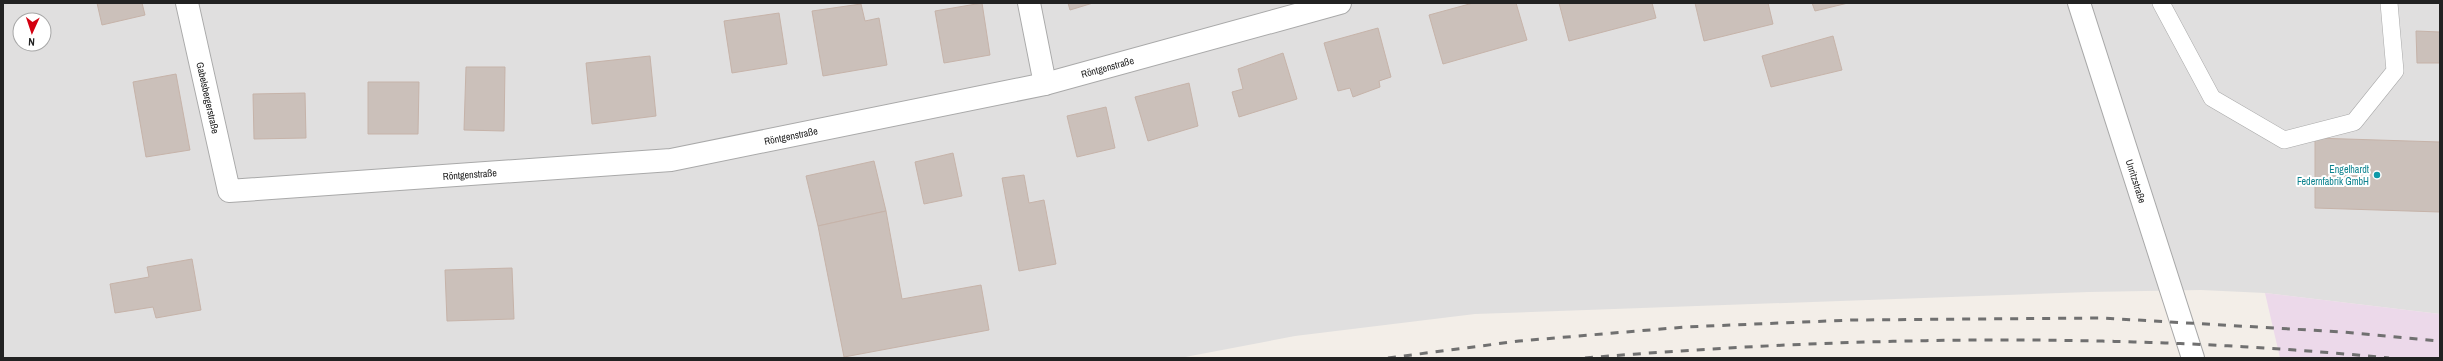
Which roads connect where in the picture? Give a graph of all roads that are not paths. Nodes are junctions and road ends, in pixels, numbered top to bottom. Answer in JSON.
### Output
{"nodes":[{"id":1,"x":187,"y":3,"type":"edge"},
{"id":2,"x":1029,"y":3,"type":"edge"},
{"id":3,"x":1340,"y":3,"type":"edge"},
{"id":4,"x":2079,"y":3,"type":"edge"},
{"id":5,"x":2161,"y":3,"type":"edge"},
{"id":6,"x":2388,"y":3,"type":"edge"},
{"id":7,"x":1045,"y":84,"type":"junction"},
{"id":8,"x":229,"y":191,"type":"joint"},
{"id":9,"x":2193,"y":358,"type":"edge"}],
"edges":[{"from":1,"to":8,"type":"street","name":"Gabelsbergerstraße"},
{"from":2,"to":7,"type":"street"},
{"from":3,"to":7,"type":"street","name":"Röntgenstraße"},
{"from":4,"to":9,"type":"street","name":"Unritzstraße"},
{"from":5,"to":6,"type":"lane"},
{"from":7,"to":8,"type":"street","name":"Röntgenstraße"}]}
